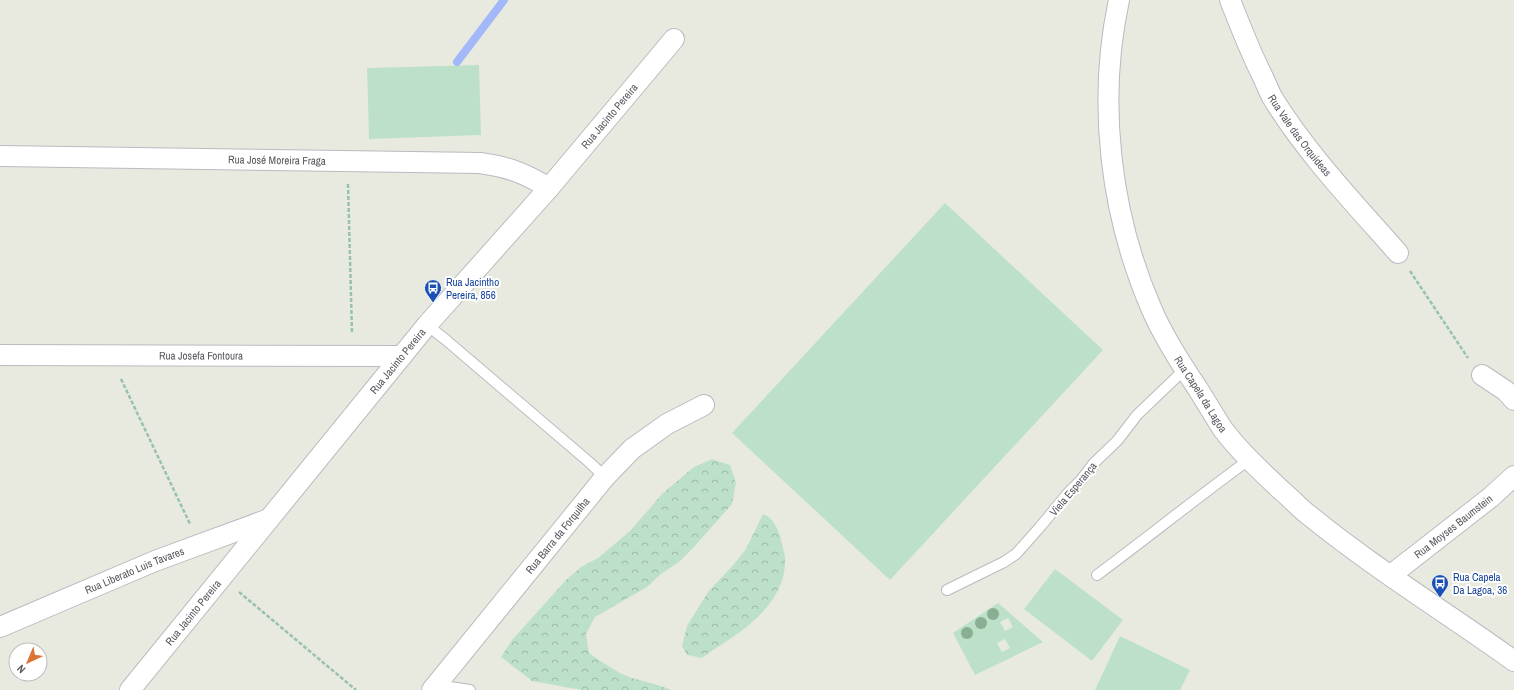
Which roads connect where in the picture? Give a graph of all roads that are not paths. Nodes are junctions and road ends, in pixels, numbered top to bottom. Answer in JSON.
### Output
{"nodes":[{"id":1,"x":1119,"y":0,"type":"edge"},
{"id":2,"x":1230,"y":0,"type":"edge"},
{"id":3,"x":674,"y":39,"type":"dead end"},
{"id":4,"x":0,"y":156,"type":"edge"},
{"id":5,"x":549,"y":188,"type":"junction"},
{"id":6,"x":1398,"y":253,"type":"road end"},
{"id":7,"x":426,"y":325,"type":"junction"},
{"id":8,"x":0,"y":355,"type":"edge"},
{"id":9,"x":402,"y":356,"type":"junction"},
{"id":10,"x":1185,"y":369,"type":"junction"},
{"id":11,"x":1482,"y":375,"type":"road end"},
{"id":12,"x":1514,"y":400,"type":"edge"},
{"id":13,"x":704,"y":405,"type":"dead end"},
{"id":14,"x":1250,"y":459,"type":"junction"},
{"id":15,"x":1514,"y":476,"type":"edge"},
{"id":16,"x":605,"y":477,"type":"junction"},
{"id":17,"x":270,"y":519,"type":"junction"},
{"id":18,"x":1097,"y":575,"type":"dead end"},
{"id":19,"x":1391,"y":575,"type":"junction"},
{"id":20,"x":947,"y":590,"type":"dead end"},
{"id":21,"x":0,"y":627,"type":"edge"},
{"id":22,"x":1514,"y":660,"type":"edge"},
{"id":23,"x":434,"y":688,"type":"edge"},
{"id":24,"x":130,"y":690,"type":"edge"},
{"id":25,"x":470,"y":690,"type":"edge"}],
"edges":[{"from":1,"to":10,"type":"street","name":"Rua Capela da Lagoa"},
{"from":2,"to":6,"type":"street","name":"Rua Vale das Orquídeas"},
{"from":3,"to":5,"type":"street","name":"Rua Jacinto Pereira"},
{"from":4,"to":5,"type":"street","name":"Rua José Moreira Fraga"},
{"from":5,"to":7,"type":"street","name":"Rua Jacinto Pereira"},
{"from":7,"to":9,"type":"street","name":"Rua Jacinto Pereira"},
{"from":7,"to":16,"type":"lane"},
{"from":8,"to":9,"type":"street","name":"Rua Josefa Fontoura"},
{"from":9,"to":17,"type":"street","name":"Rua Jacinto Pereira"},
{"from":10,"to":14,"type":"street","name":"Rua Capela da Lagoa"},
{"from":10,"to":20,"type":"lane","name":"Viela Esperança"},
{"from":11,"to":12,"type":"street"},
{"from":13,"to":16,"type":"street","name":"Rua Barra da Forquilha"},
{"from":14,"to":18,"type":"lane"},
{"from":14,"to":19,"type":"street","name":"Rua Capela da Lagoa"},
{"from":15,"to":19,"type":"street","name":"Rua Moyses Baumstein"},
{"from":16,"to":23,"type":"street","name":"Rua Barra da Forquilha"},
{"from":17,"to":21,"type":"street","name":"Rua Liberato Luis Tavares"},
{"from":17,"to":24,"type":"street","name":"Rua Jacinto Pereira"},
{"from":19,"to":22,"type":"street","name":"Rua Capela da Lagoa"},
{"from":23,"to":25,"type":"lane"}]}
